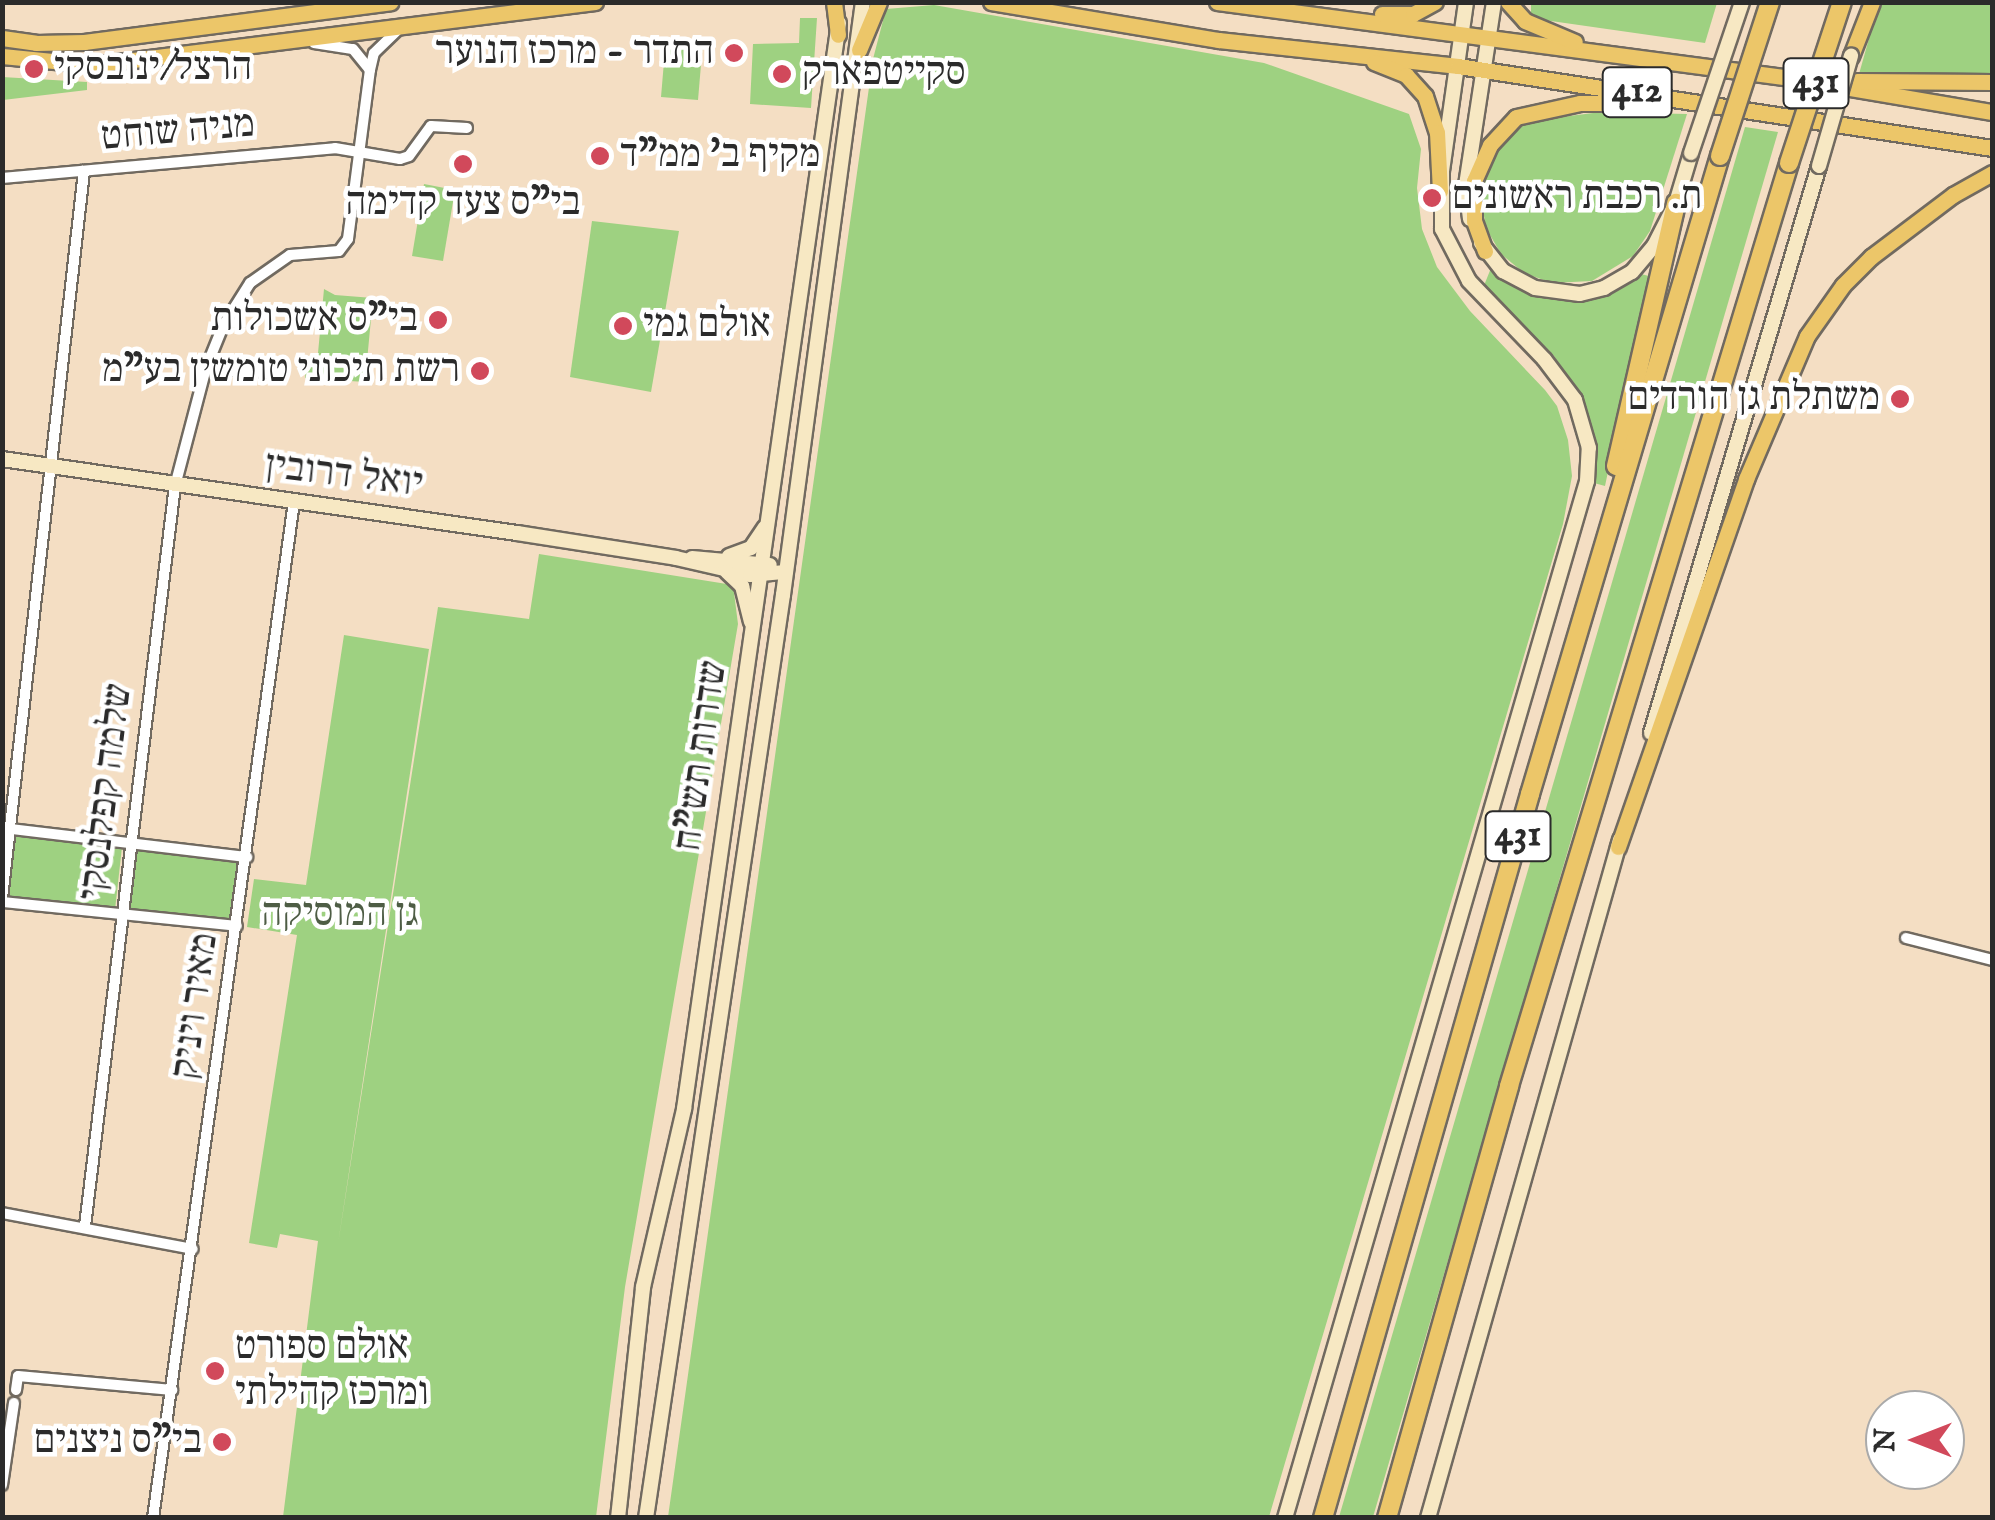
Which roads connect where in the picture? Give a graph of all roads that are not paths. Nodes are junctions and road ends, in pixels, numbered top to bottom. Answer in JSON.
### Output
{"nodes":[{"id":1,"x":390,"y":2,"type":"edge"},
{"id":2,"x":596,"y":2,"type":"edge"},
{"id":3,"x":837,"y":2,"type":"edge"},
{"id":4,"x":863,"y":2,"type":"edge"},
{"id":5,"x":879,"y":2,"type":"edge"},
{"id":6,"x":991,"y":2,"type":"edge"},
{"id":7,"x":1217,"y":2,"type":"edge"},
{"id":8,"x":1435,"y":2,"type":"edge"},
{"id":9,"x":1466,"y":2,"type":"edge"},
{"id":10,"x":1494,"y":2,"type":"edge"},
{"id":11,"x":1508,"y":2,"type":"edge"},
{"id":12,"x":1742,"y":2,"type":"edge"},
{"id":13,"x":1770,"y":2,"type":"edge"},
{"id":14,"x":1842,"y":2,"type":"edge"},
{"id":15,"x":1870,"y":2,"type":"edge"},
{"id":16,"x":1308,"y":13,"type":"junction"},
{"id":17,"x":400,"y":28,"type":"junction"},
{"id":18,"x":1462,"y":32,"type":"junction"},
{"id":19,"x":838,"y":34,"type":"joint"},
{"id":20,"x":1489,"y":36,"type":"junction"},
{"id":21,"x":2,"y":38,"type":"edge"},
{"id":22,"x":294,"y":42,"type":"junction"},
{"id":23,"x":859,"y":50,"type":"junction"},
{"id":24,"x":1331,"y":52,"type":"junction"},
{"id":25,"x":2,"y":56,"type":"edge"},
{"id":26,"x":1617,"y":56,"type":"junction"},
{"id":27,"x":1851,"y":56,"type":"joint"},
{"id":28,"x":1458,"y":66,"type":"junction"},
{"id":29,"x":370,"y":70,"type":"junction"},
{"id":30,"x":1483,"y":70,"type":"junction"},
{"id":31,"x":1792,"y":78,"type":"junction"},
{"id":32,"x":1992,"y":82,"type":"edge"},
{"id":33,"x":1718,"y":105,"type":"junction"},
{"id":34,"x":1992,"y":112,"type":"edge"},
{"id":35,"x":467,"y":128,"type":"dead end"},
{"id":36,"x":1992,"y":148,"type":"edge"},
{"id":37,"x":358,"y":150,"type":"junction"},
{"id":38,"x":84,"y":171,"type":"junction"},
{"id":39,"x":1992,"y":173,"type":"edge"},
{"id":40,"x":2,"y":178,"type":"edge"},
{"id":41,"x":1440,"y":191,"type":"junction"},
{"id":42,"x":1676,"y":203,"type":"junction"},
{"id":43,"x":1485,"y":251,"type":"junction"},
{"id":44,"x":206,"y":368,"type":"junction"},
{"id":45,"x":264,"y":372,"type":"dead end"},
{"id":46,"x":2,"y":459,"type":"edge"},
{"id":47,"x":48,"y":466,"type":"junction"},
{"id":48,"x":175,"y":486,"type":"junction"},
{"id":49,"x":294,"y":502,"type":"junction"},
{"id":50,"x":771,"y":512,"type":"junction"},
{"id":51,"x":724,"y":564,"type":"junction"},
{"id":52,"x":762,"y":569,"type":"junction"},
{"id":53,"x":786,"y":572,"type":"junction"},
{"id":54,"x":1589,"y":594,"type":"junction"},
{"id":55,"x":753,"y":633,"type":"junction"},
{"id":56,"x":11,"y":828,"type":"junction"},
{"id":57,"x":132,"y":844,"type":"junction"},
{"id":58,"x":1618,"y":848,"type":"junction"},
{"id":59,"x":246,"y":857,"type":"junction"},
{"id":60,"x":2,"y":900,"type":"edge"},
{"id":61,"x":122,"y":915,"type":"junction"},
{"id":62,"x":237,"y":926,"type":"junction"},
{"id":63,"x":1906,"y":938,"type":"dead end"},
{"id":64,"x":1992,"y":960,"type":"edge"},
{"id":65,"x":2,"y":1214,"type":"edge"},
{"id":66,"x":85,"y":1226,"type":"junction"},
{"id":67,"x":193,"y":1249,"type":"junction"},
{"id":68,"x":1376,"y":1328,"type":"junction"},
{"id":69,"x":172,"y":1390,"type":"junction"},
{"id":70,"x":2,"y":1485,"type":"edge"},
{"id":71,"x":153,"y":1518,"type":"edge"},
{"id":72,"x":618,"y":1518,"type":"edge"},
{"id":73,"x":646,"y":1518,"type":"edge"},
{"id":74,"x":1284,"y":1518,"type":"edge"},
{"id":75,"x":1314,"y":1518,"type":"edge"},
{"id":76,"x":1323,"y":1518,"type":"edge"},
{"id":77,"x":1390,"y":1518,"type":"edge"},
{"id":78,"x":1428,"y":1518,"type":"edge"}],
"edges":[{"from":1,"to":21,"type":"main road"},
{"from":2,"to":17,"type":"main road"},
{"from":3,"to":19,"type":"main road"},
{"from":4,"to":23,"type":"main road","name":"שדרות תש\"ח"},
{"from":5,"to":23,"type":"main road"},
{"from":6,"to":24,"type":"main road","number":"412"},
{"from":7,"to":16,"type":"main road","number":"412"},
{"from":8,"to":16,"type":"main road"},
{"from":9,"to":18,"type":"main road"},
{"from":10,"to":20,"type":"main road"},
{"from":11,"to":26,"type":"main road"},
{"from":12,"to":42,"type":"main road","bridge":true},
{"from":13,"to":54,"type":"highway","number":"431","bridge":true},
{"from":14,"to":77,"type":"highway","number":"431","bridge":true},
{"from":15,"to":27,"type":"main road"},
{"from":16,"to":18,"type":"main road","number":"412"},
{"from":17,"to":22,"type":"main road"},
{"from":17,"to":29,"type":"street"},
{"from":18,"to":20,"type":"main road","number":"412"},
{"from":18,"to":28,"type":"main road"},
{"from":19,"to":50,"type":"main road","name":"שדרות תש\"ח"},
{"from":20,"to":26,"type":"main road","number":"412"},
{"from":20,"to":30,"type":"main road"},
{"from":22,"to":25,"type":"main road"},
{"from":22,"to":29,"type":"street"},
{"from":23,"to":53,"type":"main road","name":"שדרות תש\"ח"},
{"from":24,"to":28,"type":"main road","number":"412"},
{"from":24,"to":41,"type":"main road"},
{"from":26,"to":31,"type":"main road","number":"412"},
{"from":27,"to":58,"type":"main road","bridge":true},
{"from":28,"to":30,"type":"main road","number":"412"},
{"from":28,"to":41,"type":"main road"},
{"from":29,"to":37,"type":"street"},
{"from":30,"to":33,"type":"main road","number":"412"},
{"from":30,"to":43,"type":"main road"},
{"from":31,"to":32,"type":"main road"},
{"from":31,"to":34,"type":"main road","number":"412"},
{"from":33,"to":36,"type":"main road","number":"412"},
{"from":33,"to":43,"type":"main road"},
{"from":35,"to":37,"type":"street","name":"מניה שוחט"},
{"from":37,"to":38,"type":"street","name":"מניה שוחט"},
{"from":37,"to":44,"type":"street","name":"שלמה קפלנסקי"},
{"from":38,"to":40,"type":"street","name":"מניה שוחט"},
{"from":38,"to":47,"type":"street"},
{"from":39,"to":58,"type":"main road"},
{"from":41,"to":74,"type":"main road"},
{"from":42,"to":43,"type":"main road"},
{"from":42,"to":54,"type":"highway"},
{"from":44,"to":45,"type":"street"},
{"from":44,"to":48,"type":"street","name":"שלמה קפלנסקי"},
{"from":46,"to":47,"type":"main road","name":"יואל דרובין"},
{"from":47,"to":48,"type":"main road","name":"יואל דרובין"},
{"from":47,"to":56,"type":"street"},
{"from":48,"to":49,"type":"main road","name":"יואל דרובין"},
{"from":48,"to":57,"type":"street","name":"שלמה קפלנסקי"},
{"from":49,"to":51,"type":"main road","name":"יואל דרובין"},
{"from":49,"to":59,"type":"street","name":"מאיר ויניק"},
{"from":50,"to":51,"type":"main road"},
{"from":50,"to":52,"type":"main road","name":"שדרות תש\"ח"},
{"from":51,"to":52,"type":"main road","name":"יואל דרובין"},
{"from":51,"to":55,"type":"main road"},
{"from":52,"to":53,"type":"main road","name":"יואל דרובין"},
{"from":52,"to":55,"type":"main road","name":"שדרות תש\"ח"},
{"from":53,"to":73,"type":"main road","name":"שדרות תש\"ח"},
{"from":54,"to":68,"type":"highway","number":"431"},
{"from":55,"to":72,"type":"main road","name":"שדרות תש\"ח"},
{"from":56,"to":57,"type":"street"},
{"from":56,"to":60,"type":"street"},
{"from":57,"to":59,"type":"street"},
{"from":57,"to":61,"type":"street","name":"שלמה קפלנסקי"},
{"from":58,"to":78,"type":"main road"},
{"from":59,"to":62,"type":"street","name":"מאיר ויניק"},
{"from":60,"to":61,"type":"street"},
{"from":61,"to":62,"type":"street"},
{"from":61,"to":66,"type":"street","name":"שלמה קפלנסקי"},
{"from":62,"to":67,"type":"street","name":"מאיר ויניק"},
{"from":63,"to":64,"type":"street"},
{"from":65,"to":66,"type":"street"},
{"from":66,"to":67,"type":"street"},
{"from":67,"to":69,"type":"street","name":"מאיר ויניק"},
{"from":68,"to":75,"type":"highway"},
{"from":68,"to":76,"type":"highway","number":"431"},
{"from":69,"to":70,"type":"street"},
{"from":69,"to":71,"type":"street","name":"מאיר ויניק"}]}
